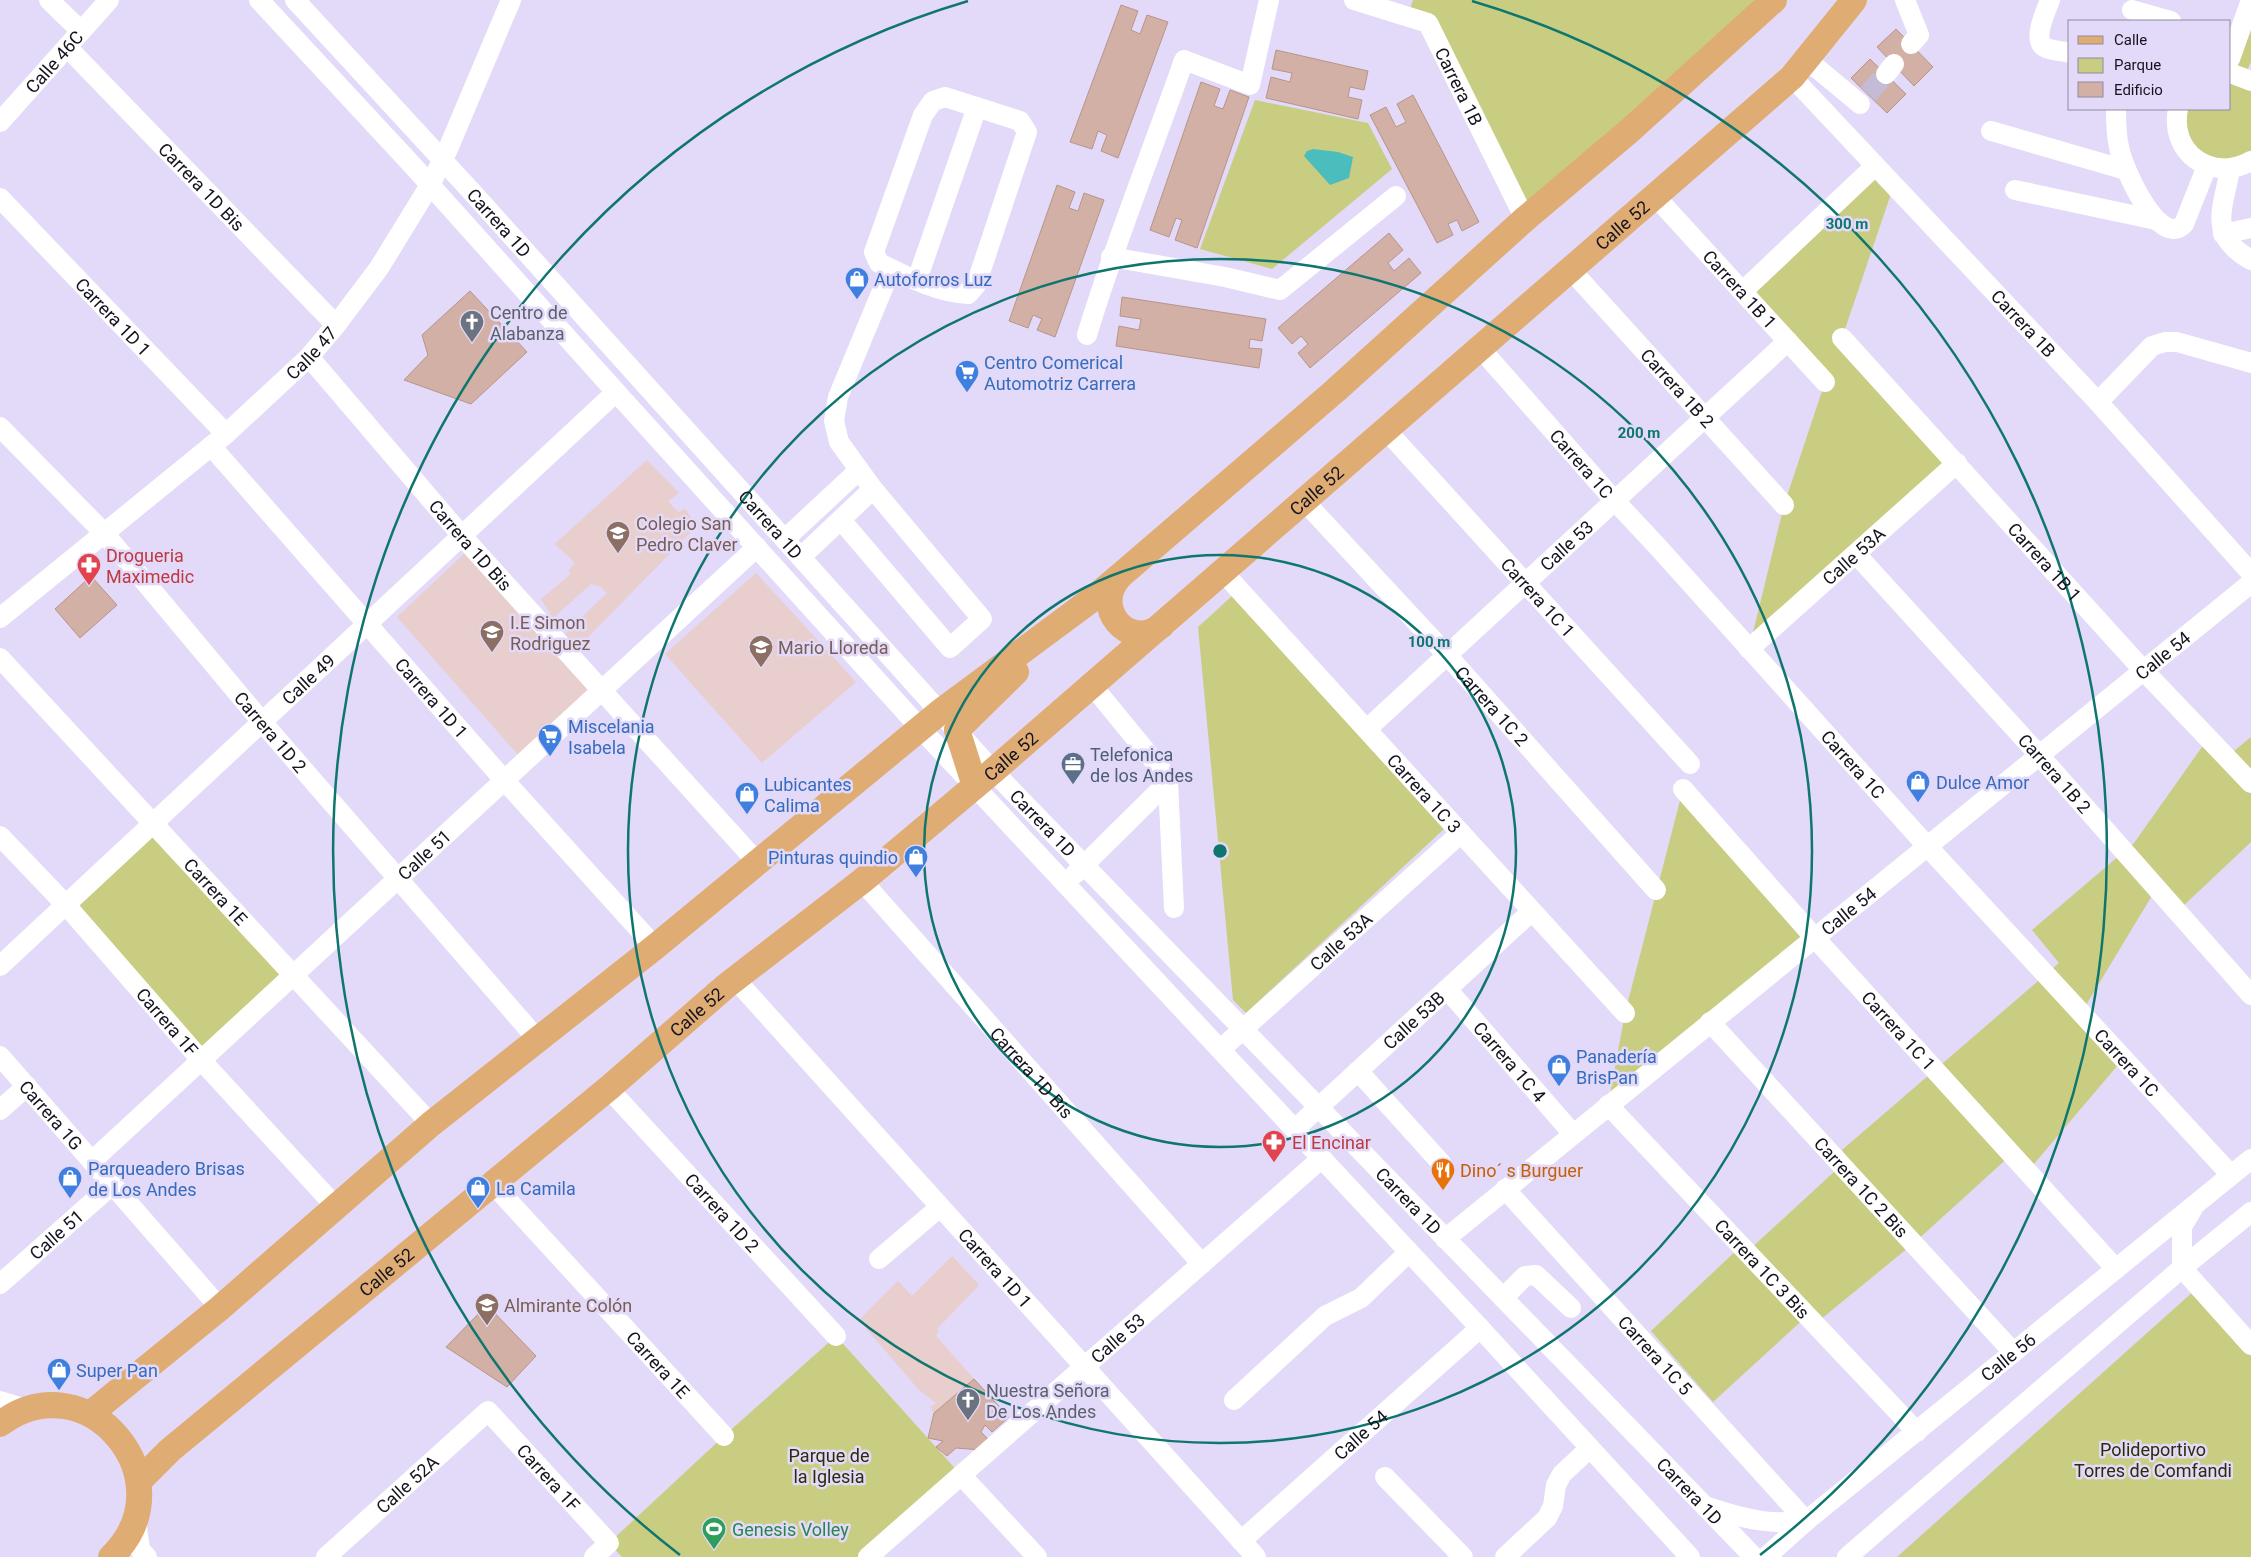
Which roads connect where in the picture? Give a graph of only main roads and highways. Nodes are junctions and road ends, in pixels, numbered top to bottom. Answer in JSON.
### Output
{"nodes":[{"id":1,"x":1774,"y":0,"type":"edge"},
{"id":2,"x":1854,"y":0,"type":"edge"},
{"id":3,"x":1121,"y":576,"type":"junction"},
{"id":4,"x":1164,"y":624,"type":"junction"},
{"id":5,"x":939,"y":723,"type":"junction"},
{"id":6,"x":984,"y":778,"type":"junction"},
{"id":7,"x":90,"y":1414,"type":"junction"},
{"id":8,"x":0,"y":1424,"type":"edge"},
{"id":9,"x":139,"y":1481,"type":"junction"},
{"id":10,"x":111,"y":1557,"type":"edge"}],
"edges":[{"from":1,"to":3,"type":"main road"},
{"from":2,"to":4,"type":"main road","name":"Calle 52"},
{"from":3,"to":4,"type":"main road"},
{"from":3,"to":5,"type":"main road"},
{"from":4,"to":6,"type":"main road","name":"Calle 52"},
{"from":5,"to":6,"type":"main road"},
{"from":5,"to":7,"type":"main road"},
{"from":6,"to":9,"type":"main road","name":"Calle 52"},
{"from":7,"to":8,"type":"main road"},
{"from":7,"to":9,"type":"main road"},
{"from":9,"to":10,"type":"main road"}]}
